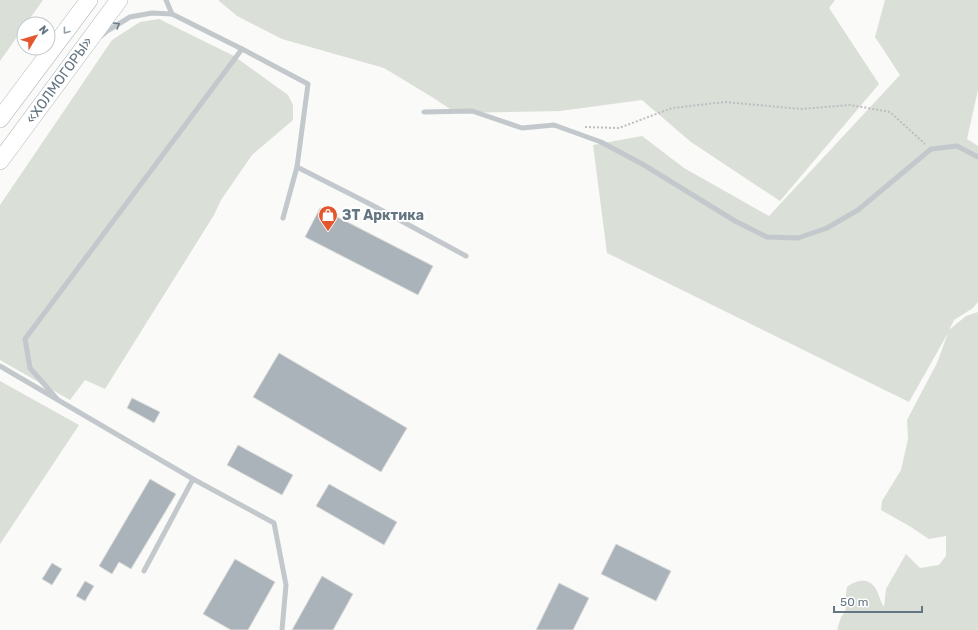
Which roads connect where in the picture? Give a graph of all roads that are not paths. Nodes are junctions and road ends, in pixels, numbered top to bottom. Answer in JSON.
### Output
{"nodes":[{"id":1,"x":89,"y":0,"type":"edge"},
{"id":2,"x":118,"y":0,"type":"edge"},
{"id":3,"x":166,"y":0,"type":"edge"},
{"id":4,"x":172,"y":14,"type":"junction"},
{"id":5,"x":242,"y":49,"type":"junction"},
{"id":6,"x":76,"y":57,"type":"junction"},
{"id":7,"x":424,"y":112,"type":"dead end"},
{"id":8,"x":0,"y":119,"type":"edge"},
{"id":9,"x":978,"y":157,"type":"edge"},
{"id":10,"x":0,"y":161,"type":"edge"},
{"id":11,"x":297,"y":167,"type":"junction"},
{"id":12,"x":283,"y":218,"type":"dead end"},
{"id":13,"x":466,"y":256,"type":"dead end"},
{"id":14,"x":0,"y":366,"type":"edge"},
{"id":15,"x":57,"y":399,"type":"junction"},
{"id":16,"x":193,"y":479,"type":"junction"},
{"id":17,"x":144,"y":571,"type":"dead end"},
{"id":18,"x":282,"y":630,"type":"edge"}],
"edges":[{"from":1,"to":8,"type":"highway","name":"«ХОЛМОГОРЫ»","one_way":true},
{"from":2,"to":6,"type":"highway","name":"«ХОЛМОГОРЫ»"},
{"from":3,"to":4,"type":"lane"},
{"from":4,"to":5,"type":"lane"},
{"from":6,"to":4,"type":"lane","one_way":true},
{"from":5,"to":11,"type":"lane"},
{"from":5,"to":15,"type":"lane"},
{"from":6,"to":10,"type":"highway","name":"«ХОЛМОГОРЫ»"},
{"from":7,"to":9,"type":"lane"},
{"from":11,"to":12,"type":"lane"},
{"from":11,"to":13,"type":"lane"},
{"from":14,"to":15,"type":"lane"},
{"from":15,"to":16,"type":"lane"},
{"from":16,"to":17,"type":"lane"},
{"from":16,"to":18,"type":"lane"}]}
